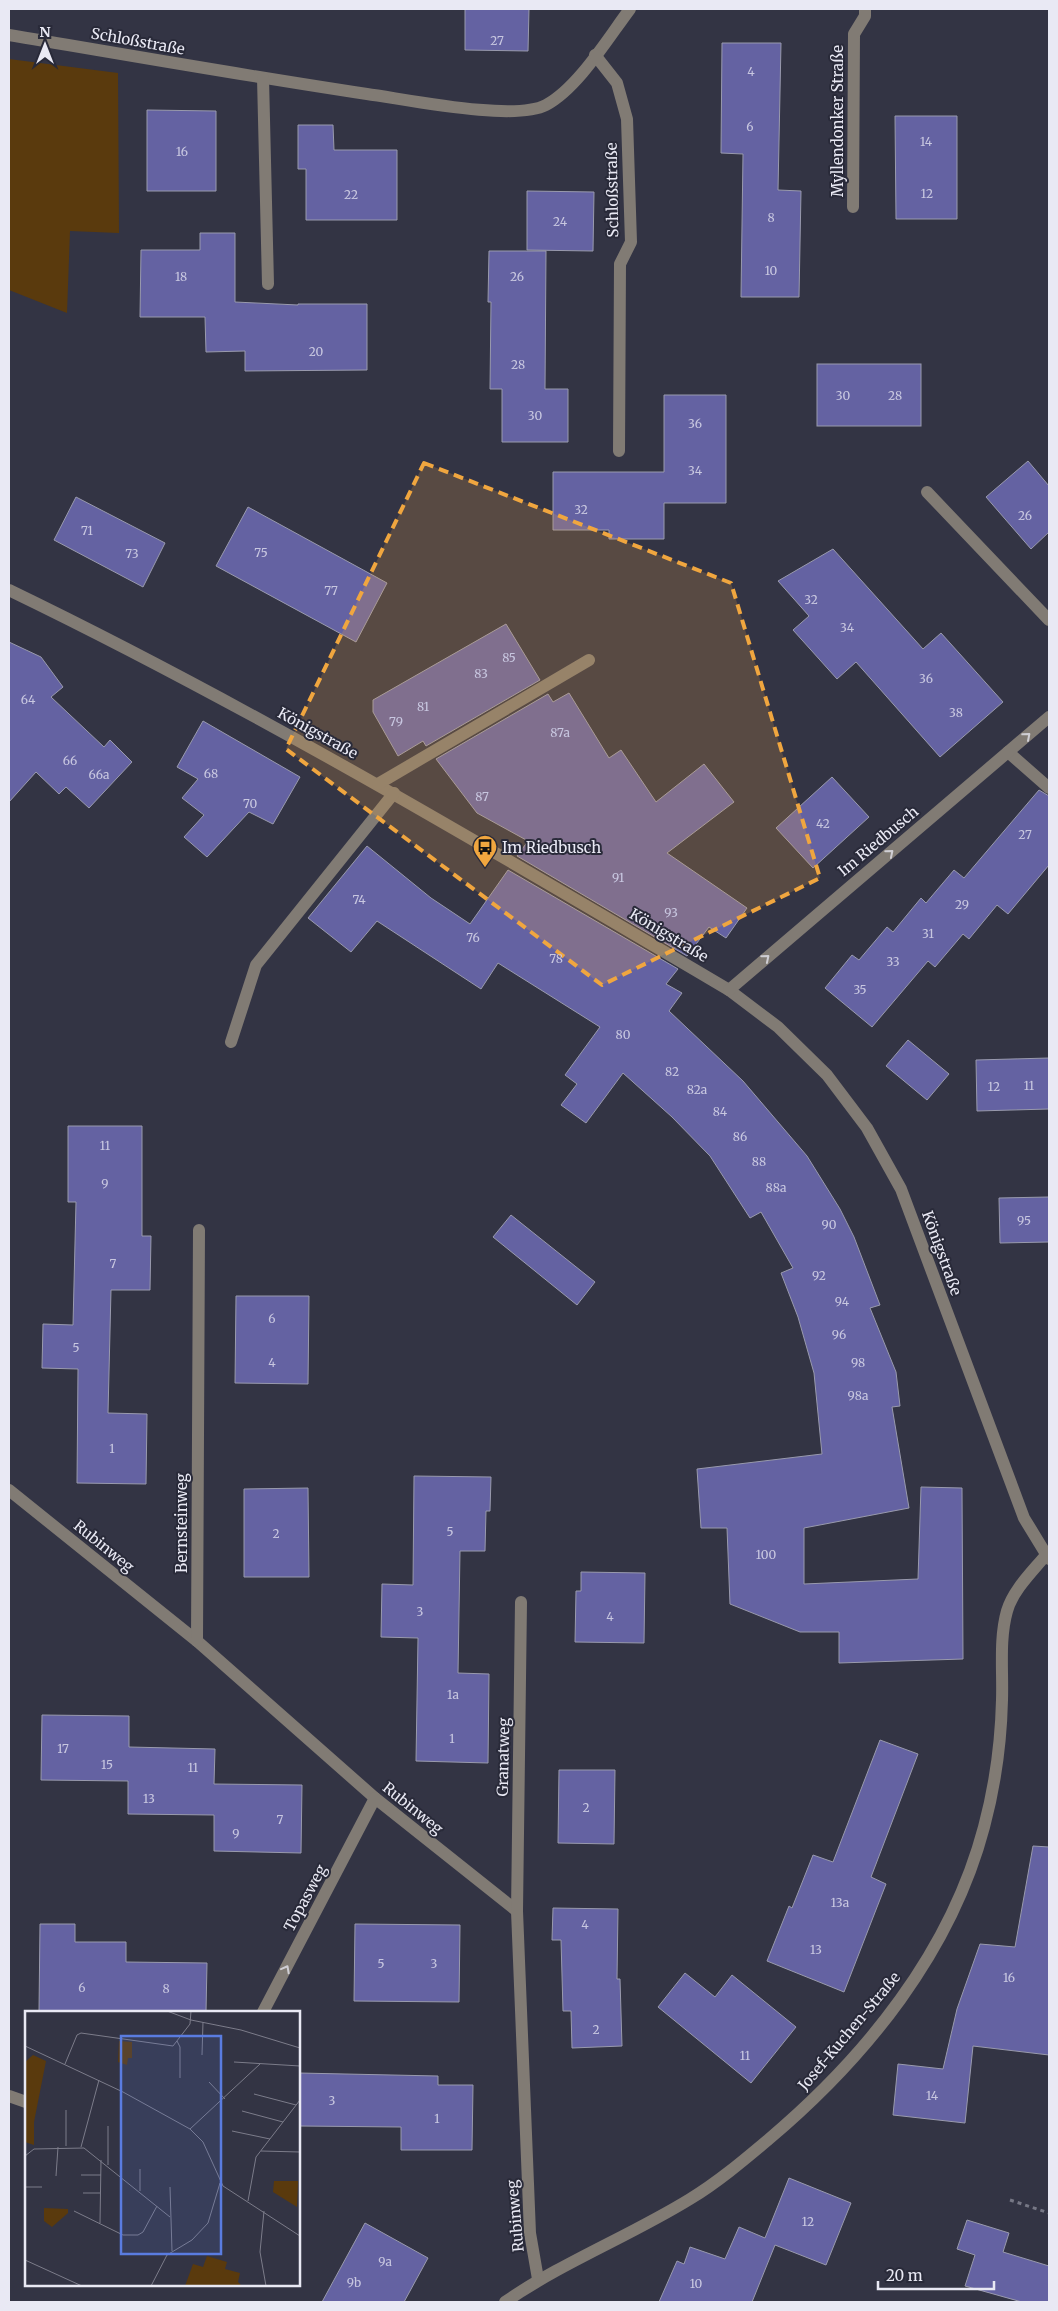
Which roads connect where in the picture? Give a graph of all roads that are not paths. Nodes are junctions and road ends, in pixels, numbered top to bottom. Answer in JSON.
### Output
{"nodes":[{"id":1,"x":630,"y":9,"type":"edge"},
{"id":2,"x":865,"y":9,"type":"edge"},
{"id":3,"x":9,"y":35,"type":"edge"},
{"id":4,"x":596,"y":56,"type":"junction"},
{"id":5,"x":263,"y":78,"type":"junction"},
{"id":6,"x":853,"y":207,"type":"dead end"},
{"id":7,"x":268,"y":284,"type":"dead end"},
{"id":8,"x":619,"y":451,"type":"dead end"},
{"id":9,"x":927,"y":492,"type":"dead end"},
{"id":10,"x":9,"y":590,"type":"edge"},
{"id":11,"x":1049,"y":620,"type":"edge"},
{"id":12,"x":589,"y":660,"type":"dead end"},
{"id":13,"x":1049,"y":717,"type":"edge"},
{"id":14,"x":1008,"y":752,"type":"junction"},
{"id":15,"x":378,"y":784,"type":"junction"},
{"id":16,"x":1049,"y":788,"type":"edge"},
{"id":17,"x":394,"y":794,"type":"junction"},
{"id":18,"x":729,"y":990,"type":"junction"},
{"id":19,"x":231,"y":1042,"type":"dead end"},
{"id":20,"x":198,"y":1230,"type":"dead end"},
{"id":21,"x":9,"y":1490,"type":"edge"},
{"id":22,"x":1048,"y":1557,"type":"edge"},
{"id":23,"x":521,"y":1602,"type":"dead end"},
{"id":24,"x":197,"y":1641,"type":"junction"},
{"id":25,"x":375,"y":1798,"type":"junction"},
{"id":26,"x":517,"y":1911,"type":"junction"},
{"id":27,"x":264,"y":2011,"type":"edge"},
{"id":28,"x":9,"y":2096,"type":"edge"},
{"id":29,"x":25,"y":2102,"type":"edge"},
{"id":30,"x":538,"y":2279,"type":"junction"},
{"id":31,"x":505,"y":2302,"type":"edge"}],
"edges":[{"from":1,"to":4,"type":"street","name":"Schloßstraße"},
{"from":2,"to":6,"type":"street","name":"Myllendonker Straße"},
{"from":3,"to":5,"type":"street","name":"Schloßstraße"},
{"from":4,"to":5,"type":"street","name":"Schloßstraße"},
{"from":4,"to":8,"type":"street","name":"Schloßstraße"},
{"from":5,"to":7,"type":"street"},
{"from":9,"to":11,"type":"street"},
{"from":10,"to":15,"type":"street","name":"Königstraße"},
{"from":12,"to":15,"type":"street"},
{"from":14,"to":13,"type":"street","name":"Im Riedbusch","one_way":true},
{"from":14,"to":16,"type":"street"},
{"from":18,"to":14,"type":"street","name":"Im Riedbusch","one_way":true},
{"from":15,"to":17,"type":"street","name":"Königstraße"},
{"from":17,"to":18,"type":"street","name":"Königstraße"},
{"from":17,"to":19,"type":"street"},
{"from":18,"to":22,"type":"street","name":"Königstraße"},
{"from":20,"to":24,"type":"street","name":"Bernsteinweg"},
{"from":21,"to":24,"type":"street","name":"Rubinweg"},
{"from":22,"to":30,"type":"street","name":"Josef-Kuchen-Straße"},
{"from":23,"to":26,"type":"street","name":"Granatweg"},
{"from":24,"to":25,"type":"street","name":"Rubinweg"},
{"from":25,"to":26,"type":"street","name":"Rubinweg"},
{"from":27,"to":25,"type":"street","name":"Topasweg","one_way":true},
{"from":26,"to":30,"type":"street","name":"Rubinweg"},
{"from":28,"to":29,"type":"street"},
{"from":30,"to":31,"type":"street","name":"Josef-Kuchen-Straße"}]}
